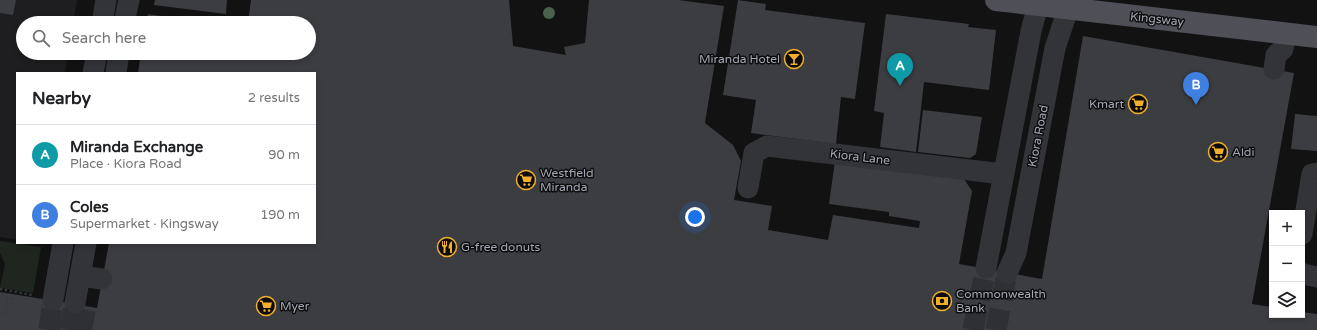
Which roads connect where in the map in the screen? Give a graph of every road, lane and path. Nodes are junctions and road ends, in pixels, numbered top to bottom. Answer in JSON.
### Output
{"nodes":[{"id":1,"x":106,"y":0,"type":"edge"},
{"id":2,"x":128,"y":0,"type":"edge"},
{"id":3,"x":996,"y":0,"type":"edge"},
{"id":4,"x":1039,"y":2,"type":"edge"},
{"id":5,"x":1070,"y":4,"type":"edge"},
{"id":6,"x":103,"y":16,"type":"edge"},
{"id":7,"x":125,"y":16,"type":"edge"},
{"id":8,"x":1317,"y":37,"type":"edge"},
{"id":9,"x":1284,"y":41,"type":"junction"},
{"id":10,"x":96,"y":60,"type":"edge"},
{"id":11,"x":118,"y":60,"type":"edge"},
{"id":12,"x":1280,"y":70,"type":"dead end"},
{"id":13,"x":93,"y":72,"type":"edge"},
{"id":14,"x":116,"y":72,"type":"edge"},
{"id":15,"x":1317,"y":173,"type":"edge"},
{"id":16,"x":1003,"y":174,"type":"junction"},
{"id":17,"x":748,"y":188,"type":"dead end"},
{"id":18,"x":1305,"y":216,"type":"edge"},
{"id":19,"x":63,"y":244,"type":"edge"},
{"id":20,"x":86,"y":244,"type":"edge"},
{"id":21,"x":986,"y":268,"type":"tunnel mouth"},
{"id":22,"x":1007,"y":273,"type":"tunnel mouth"},
{"id":23,"x":1305,"y":274,"type":"edge"},
{"id":24,"x":80,"y":276,"type":"junction"},
{"id":25,"x":1317,"y":276,"type":"edge"},
{"id":26,"x":102,"y":279,"type":"dead end"},
{"id":27,"x":0,"y":289,"type":"edge"},
{"id":28,"x":32,"y":294,"type":"dead end"},
{"id":29,"x":53,"y":300,"type":"tunnel mouth"},
{"id":30,"x":75,"y":303,"type":"tunnel mouth"},
{"id":31,"x":11,"y":306,"type":"dead end"},
{"id":32,"x":5,"y":314,"type":"dead end"},
{"id":33,"x":914,"y":329,"type":"dead end"},
{"id":34,"x":923,"y":330,"type":"edge"}],
"edges":[{"from":1,"to":6,"type":"street"},
{"from":2,"to":7,"type":"street"},
{"from":3,"to":4,"type":"main road","name":"Kingsway"},
{"from":4,"to":5,"type":"main road","name":"Kingsway"},
{"from":4,"to":16,"type":"street"},
{"from":5,"to":9,"type":"main road","name":"Kingsway"},
{"from":5,"to":22,"type":"street","name":"Kiora Road"},
{"from":8,"to":9,"type":"main road","name":"Kingsway"},
{"from":9,"to":12,"type":"street"},
{"from":10,"to":13,"type":"street"},
{"from":11,"to":14,"type":"street"},
{"from":15,"to":18,"type":"street"},
{"from":16,"to":17,"type":"street","name":"Kiora Lane"},
{"from":16,"to":21,"type":"street"},
{"from":19,"to":29,"type":"street"},
{"from":20,"to":24,"type":"street"},
{"from":23,"to":25,"type":"street"},
{"from":24,"to":26,"type":"street"},
{"from":24,"to":30,"type":"street"},
{"from":27,"to":28,"type":"path"},
{"from":31,"to":32,"type":"path"},
{"from":33,"to":34,"type":"path"}]}
